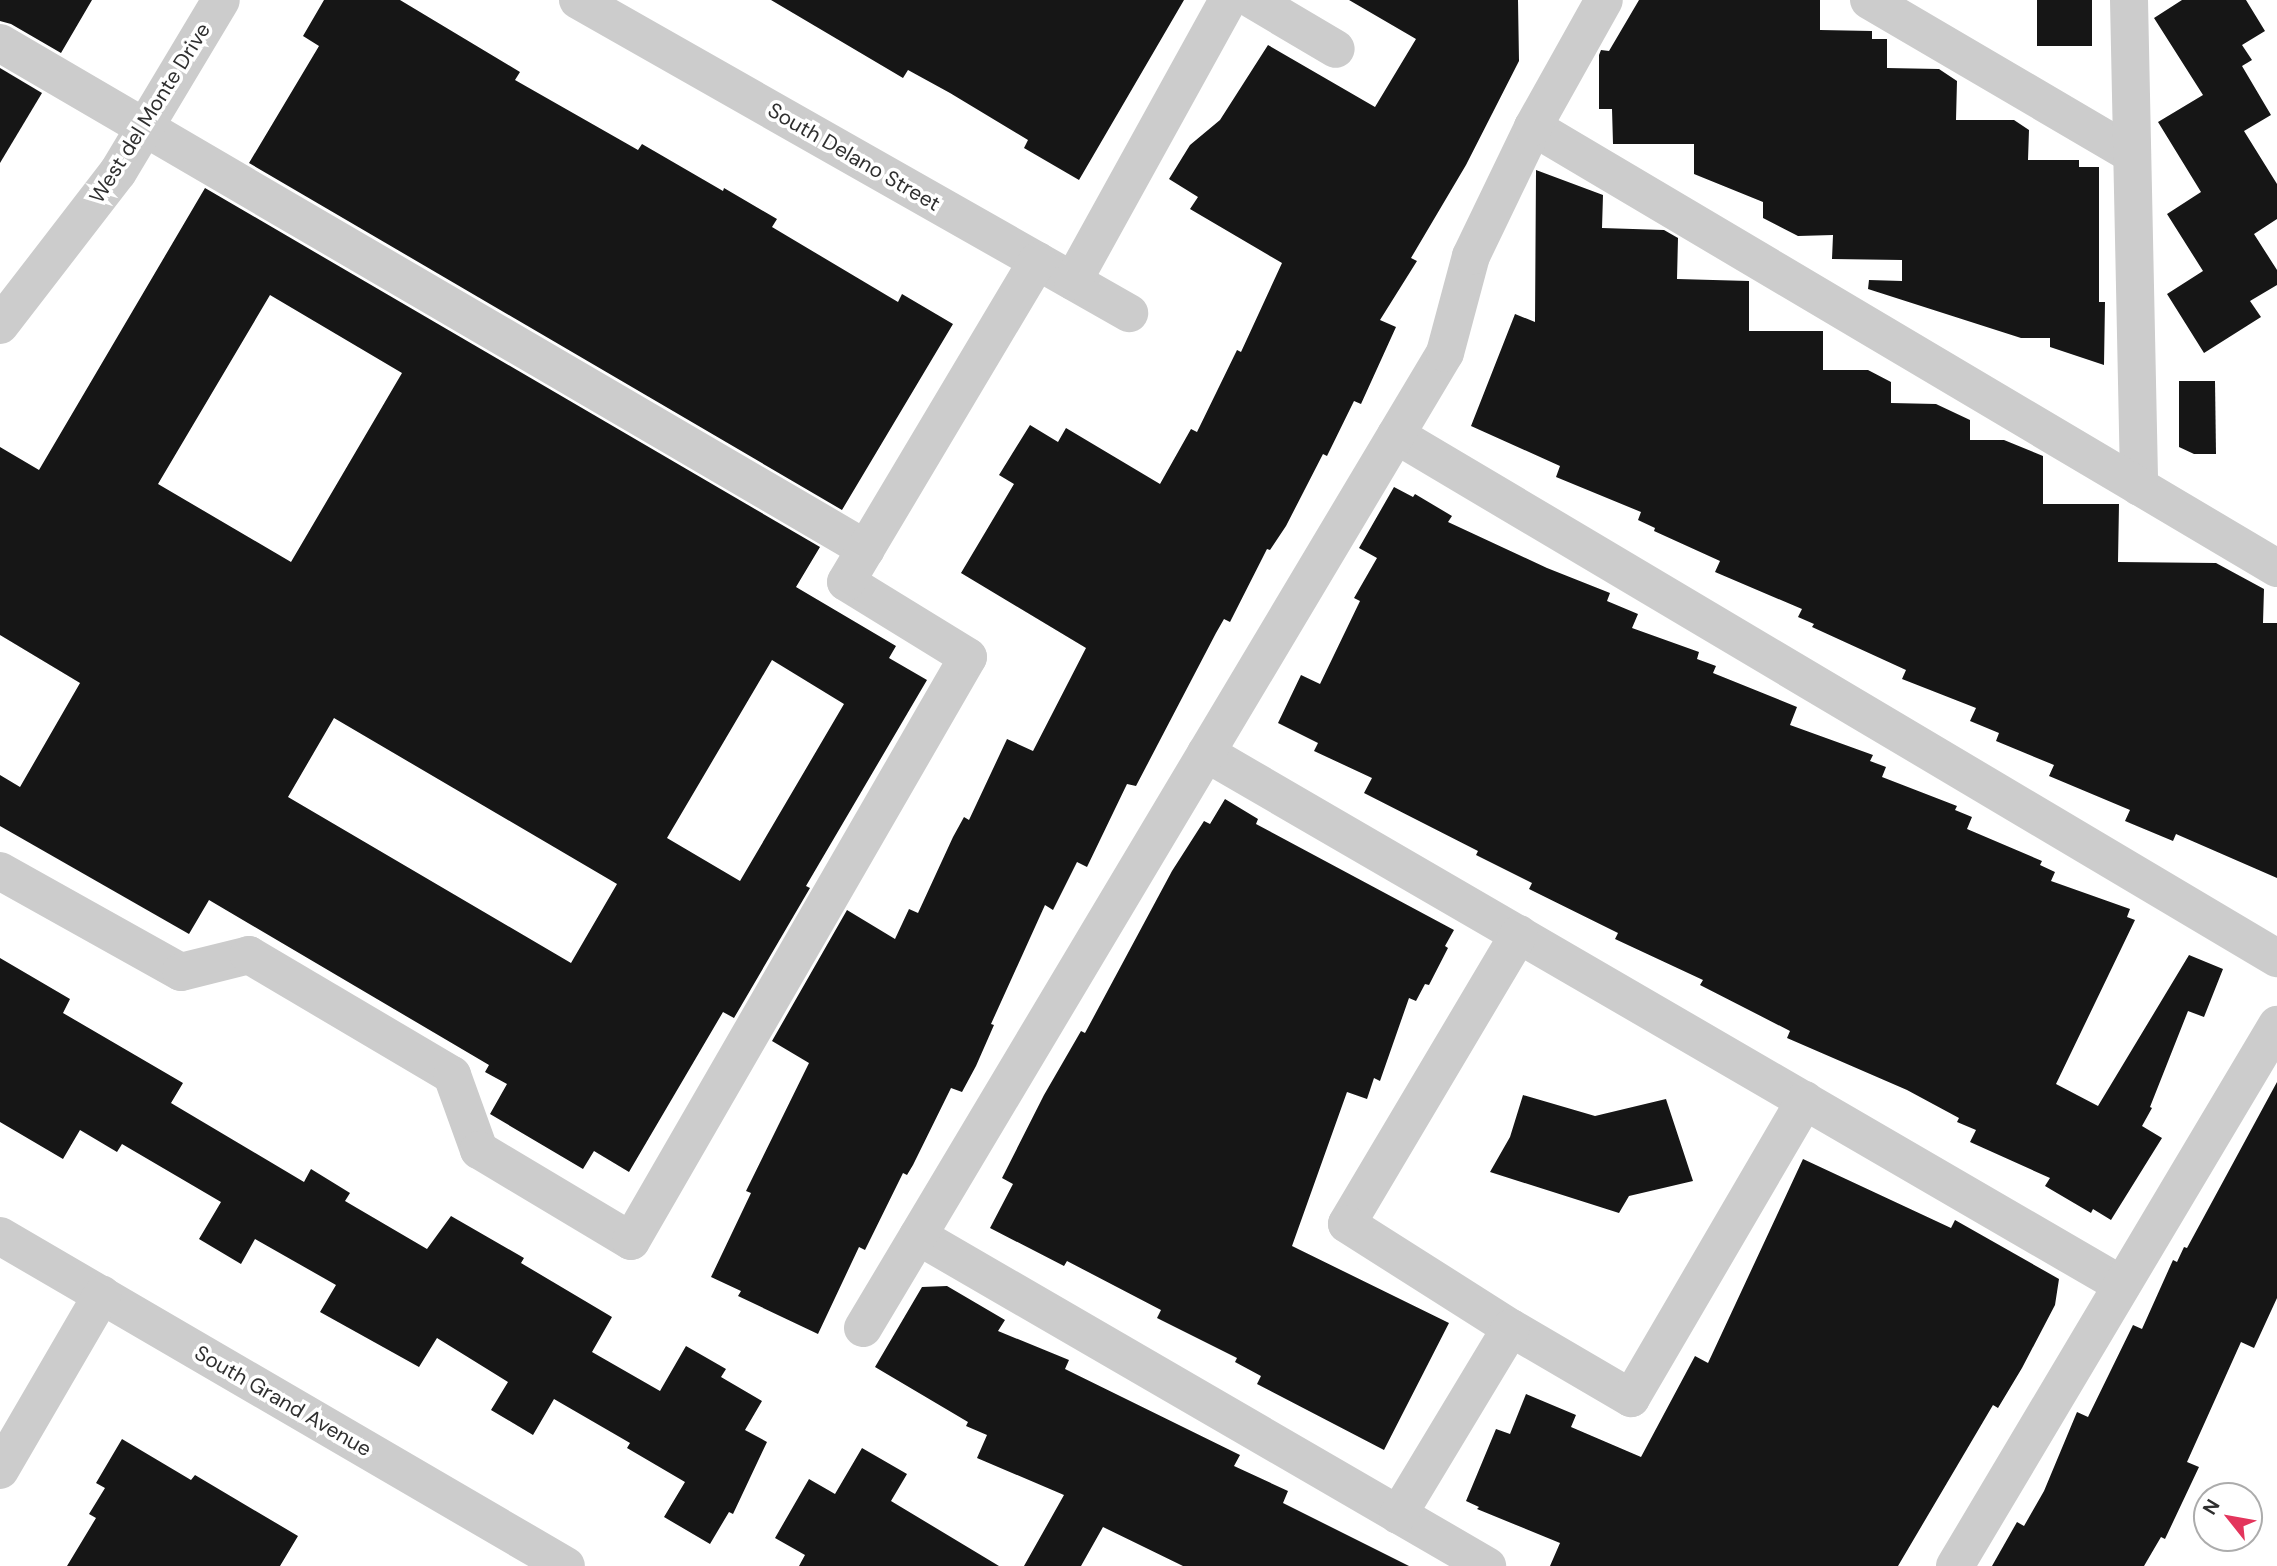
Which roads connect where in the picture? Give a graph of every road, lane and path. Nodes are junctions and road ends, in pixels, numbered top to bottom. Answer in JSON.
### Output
{"nodes":[{"id":1,"x":221,"y":0,"type":"edge"},
{"id":2,"x":578,"y":0,"type":"edge"},
{"id":3,"x":1228,"y":0,"type":"edge"},
{"id":4,"x":1253,"y":0,"type":"edge"},
{"id":5,"x":1604,"y":0,"type":"edge"},
{"id":6,"x":1869,"y":0,"type":"edge"},
{"id":7,"x":2129,"y":0,"type":"edge"},
{"id":8,"x":0,"y":43,"type":"edge"},
{"id":9,"x":1336,"y":49,"type":"dead end"},
{"id":10,"x":145,"y":127,"type":"junction"},
{"id":11,"x":1533,"y":127,"type":"junction"},
{"id":12,"x":2132,"y":154,"type":"junction"},
{"id":13,"x":1037,"y":261,"type":"junction"},
{"id":14,"x":1073,"y":281,"type":"junction"},
{"id":15,"x":1129,"y":313,"type":"dead end"},
{"id":16,"x":0,"y":325,"type":"edge"},
{"id":17,"x":1396,"y":435,"type":"junction"},
{"id":18,"x":2139,"y":487,"type":"junction"},
{"id":19,"x":866,"y":549,"type":"junction"},
{"id":20,"x":2277,"y":568,"type":"edge"},
{"id":21,"x":1206,"y":753,"type":"junction"},
{"id":22,"x":0,"y":871,"type":"edge"},
{"id":23,"x":1519,"y":934,"type":"junction"},
{"id":24,"x":2277,"y":958,"type":"edge"},
{"id":25,"x":2277,"y":1025,"type":"edge"},
{"id":26,"x":1805,"y":1100,"type":"junction"},
{"id":27,"x":0,"y":1236,"type":"edge"},
{"id":28,"x":918,"y":1236,"type":"junction"},
{"id":29,"x":2122,"y":1285,"type":"junction"},
{"id":30,"x":102,"y":1295,"type":"junction"},
{"id":31,"x":863,"y":1328,"type":"dead end"},
{"id":32,"x":1511,"y":1328,"type":"junction"},
{"id":33,"x":0,"y":1471,"type":"edge"},
{"id":34,"x":1398,"y":1515,"type":"junction"},
{"id":35,"x":566,"y":1566,"type":"edge"},
{"id":36,"x":1487,"y":1566,"type":"edge"},
{"id":37,"x":1955,"y":1566,"type":"edge"}],
"edges":[{"from":1,"to":10,"type":"street","name":"West del Monte Drive"},
{"from":2,"to":13,"type":"street","name":"South Delano Street"},
{"from":3,"to":14,"type":"street"},
{"from":4,"to":9,"type":"street"},
{"from":5,"to":11,"type":"street"},
{"from":6,"to":12,"type":"street"},
{"from":7,"to":12,"type":"street"},
{"from":8,"to":10,"type":"street"},
{"from":10,"to":16,"type":"street","name":"West del Monte Drive"},
{"from":10,"to":19,"type":"street"},
{"from":11,"to":17,"type":"street"},
{"from":11,"to":18,"type":"street"},
{"from":12,"to":18,"type":"street"},
{"from":13,"to":14,"type":"street","name":"South Delano Street"},
{"from":13,"to":19,"type":"street"},
{"from":14,"to":15,"type":"street","name":"South Delano Street"},
{"from":17,"to":21,"type":"street"},
{"from":17,"to":24,"type":"street"},
{"from":18,"to":20,"type":"street"},
{"from":19,"to":22,"type":"street"},
{"from":21,"to":23,"type":"street"},
{"from":21,"to":28,"type":"street"},
{"from":23,"to":26,"type":"street"},
{"from":23,"to":32,"type":"street"},
{"from":25,"to":29,"type":"street"},
{"from":26,"to":29,"type":"street"},
{"from":26,"to":32,"type":"street"},
{"from":27,"to":30,"type":"street","name":"South Grand Avenue"},
{"from":28,"to":31,"type":"street"},
{"from":28,"to":34,"type":"street"},
{"from":29,"to":37,"type":"street"},
{"from":30,"to":33,"type":"street"},
{"from":30,"to":35,"type":"street","name":"South Grand Avenue"},
{"from":32,"to":34,"type":"street"},
{"from":34,"to":36,"type":"street"}]}
